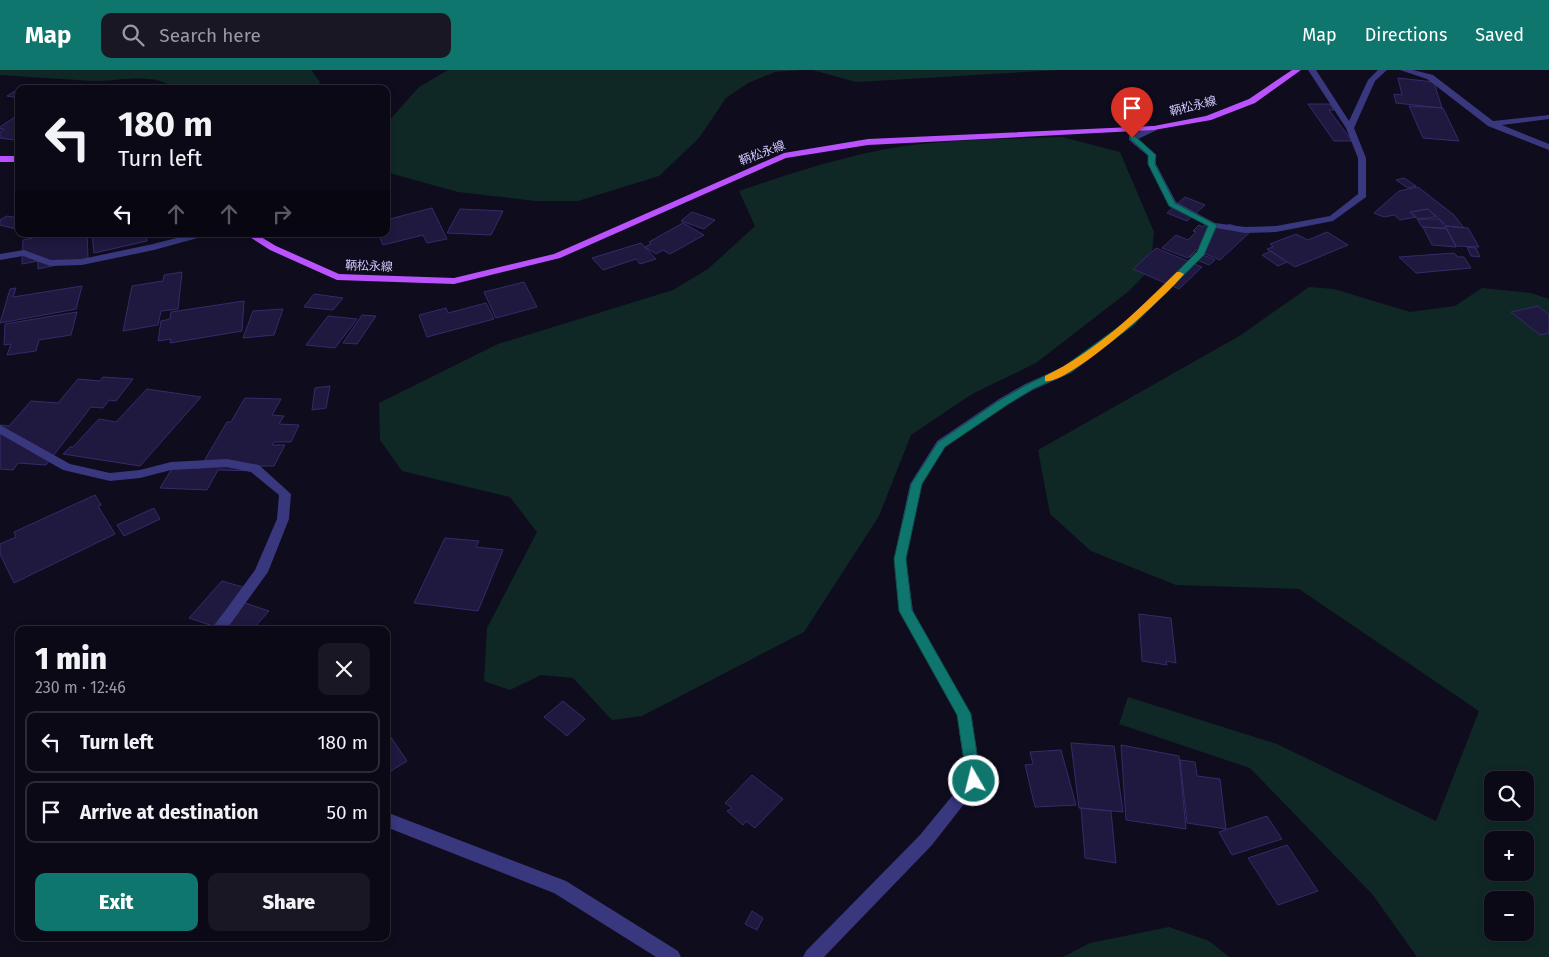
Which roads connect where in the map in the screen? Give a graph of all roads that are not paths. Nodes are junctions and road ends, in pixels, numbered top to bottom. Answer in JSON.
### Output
{"nodes":[{"id":1,"x":1297,"y":70,"type":"edge"},
{"id":2,"x":1312,"y":70,"type":"edge"},
{"id":3,"x":1383,"y":70,"type":"edge"},
{"id":4,"x":1404,"y":70,"type":"edge"},
{"id":5,"x":1549,"y":117,"type":"edge"},
{"id":6,"x":1491,"y":124,"type":"junction"},
{"id":7,"x":1154,"y":128,"type":"junction"},
{"id":8,"x":1350,"y":128,"type":"junction"},
{"id":9,"x":1549,"y":147,"type":"edge"},
{"id":10,"x":0,"y":159,"type":"edge"},
{"id":11,"x":15,"y":159,"type":"edge"},
{"id":12,"x":1213,"y":225,"type":"junction"},
{"id":13,"x":191,"y":237,"type":"edge"},
{"id":14,"x":255,"y":237,"type":"edge"},
{"id":15,"x":0,"y":257,"type":"edge"},
{"id":16,"x":0,"y":429,"type":"edge"},
{"id":17,"x":221,"y":626,"type":"edge"},
{"id":18,"x":390,"y":821,"type":"edge"},
{"id":19,"x":672,"y":957,"type":"edge"},
{"id":20,"x":812,"y":957,"type":"edge"}],
"edges":[{"from":1,"to":7,"type":"main road","name":"鞆松永線"},
{"from":2,"to":8,"type":"street"},
{"from":3,"to":8,"type":"street"},
{"from":4,"to":6,"type":"street"},
{"from":5,"to":6,"type":"street"},
{"from":6,"to":9,"type":"street"},
{"from":7,"to":12,"type":"street"},
{"from":7,"to":14,"type":"main road","name":"鞆松永線"},
{"from":8,"to":12,"type":"street"},
{"from":10,"to":11,"type":"main road"},
{"from":12,"to":20,"type":"street"},
{"from":13,"to":15,"type":"street"},
{"from":16,"to":17,"type":"street"},
{"from":18,"to":19,"type":"street"}]}
